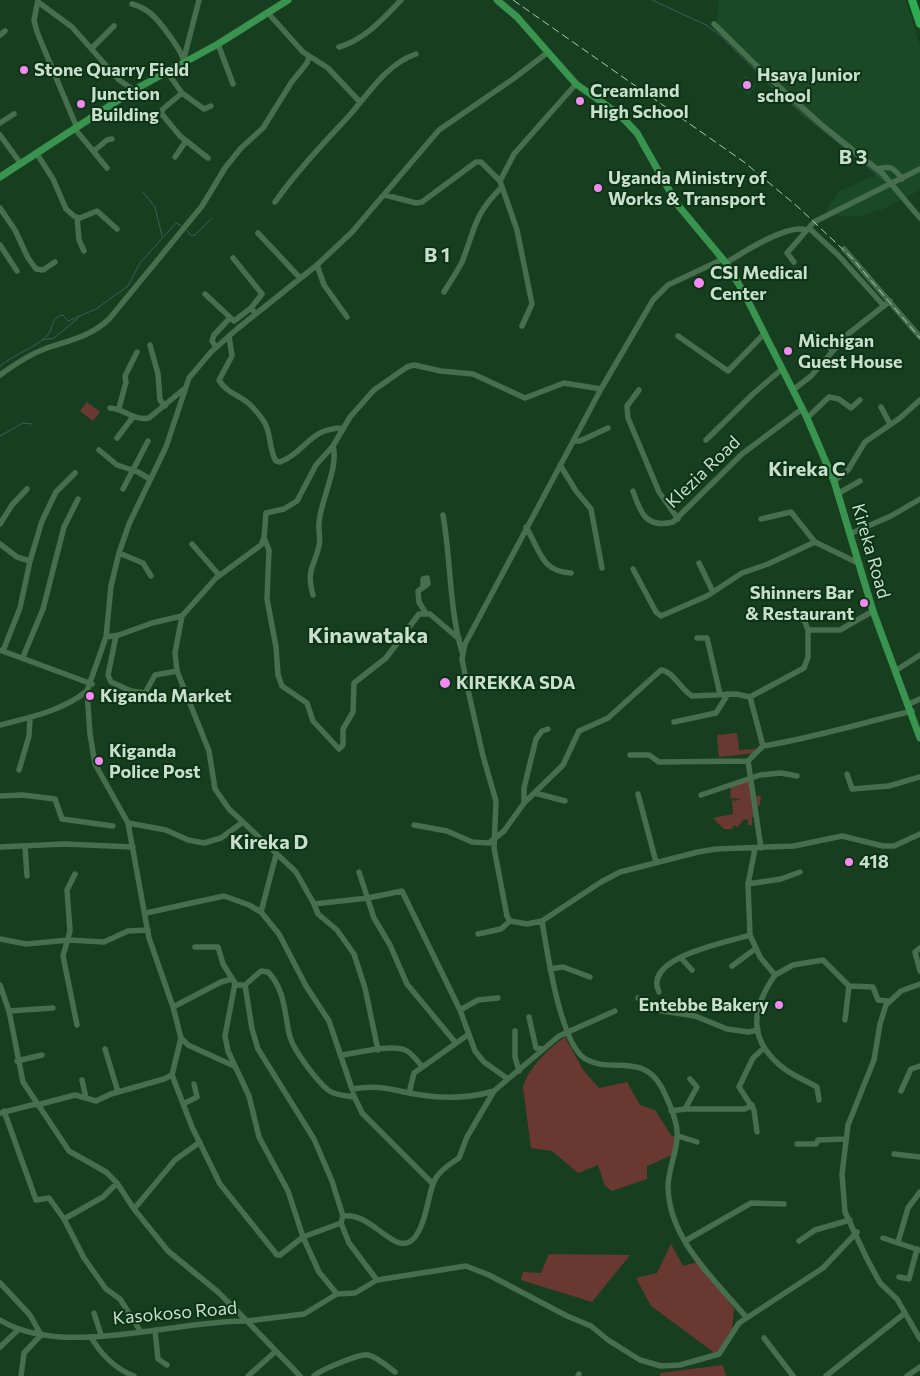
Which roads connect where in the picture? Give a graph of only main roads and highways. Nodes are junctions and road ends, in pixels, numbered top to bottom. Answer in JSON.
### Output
{"nodes":[{"id":1,"x":288,"y":0,"type":"edge"},
{"id":2,"x":497,"y":0,"type":"edge"},
{"id":3,"x":912,"y":0,"type":"edge"},
{"id":4,"x":920,"y":24,"type":"edge"},
{"id":5,"x":0,"y":177,"type":"edge"},
{"id":6,"x":920,"y":738,"type":"edge"}],
"edges":[{"from":1,"to":5,"type":"main road"},
{"from":2,"to":6,"type":"main road","name":"Kireka Road"},
{"from":3,"to":4,"type":"highway"}]}
